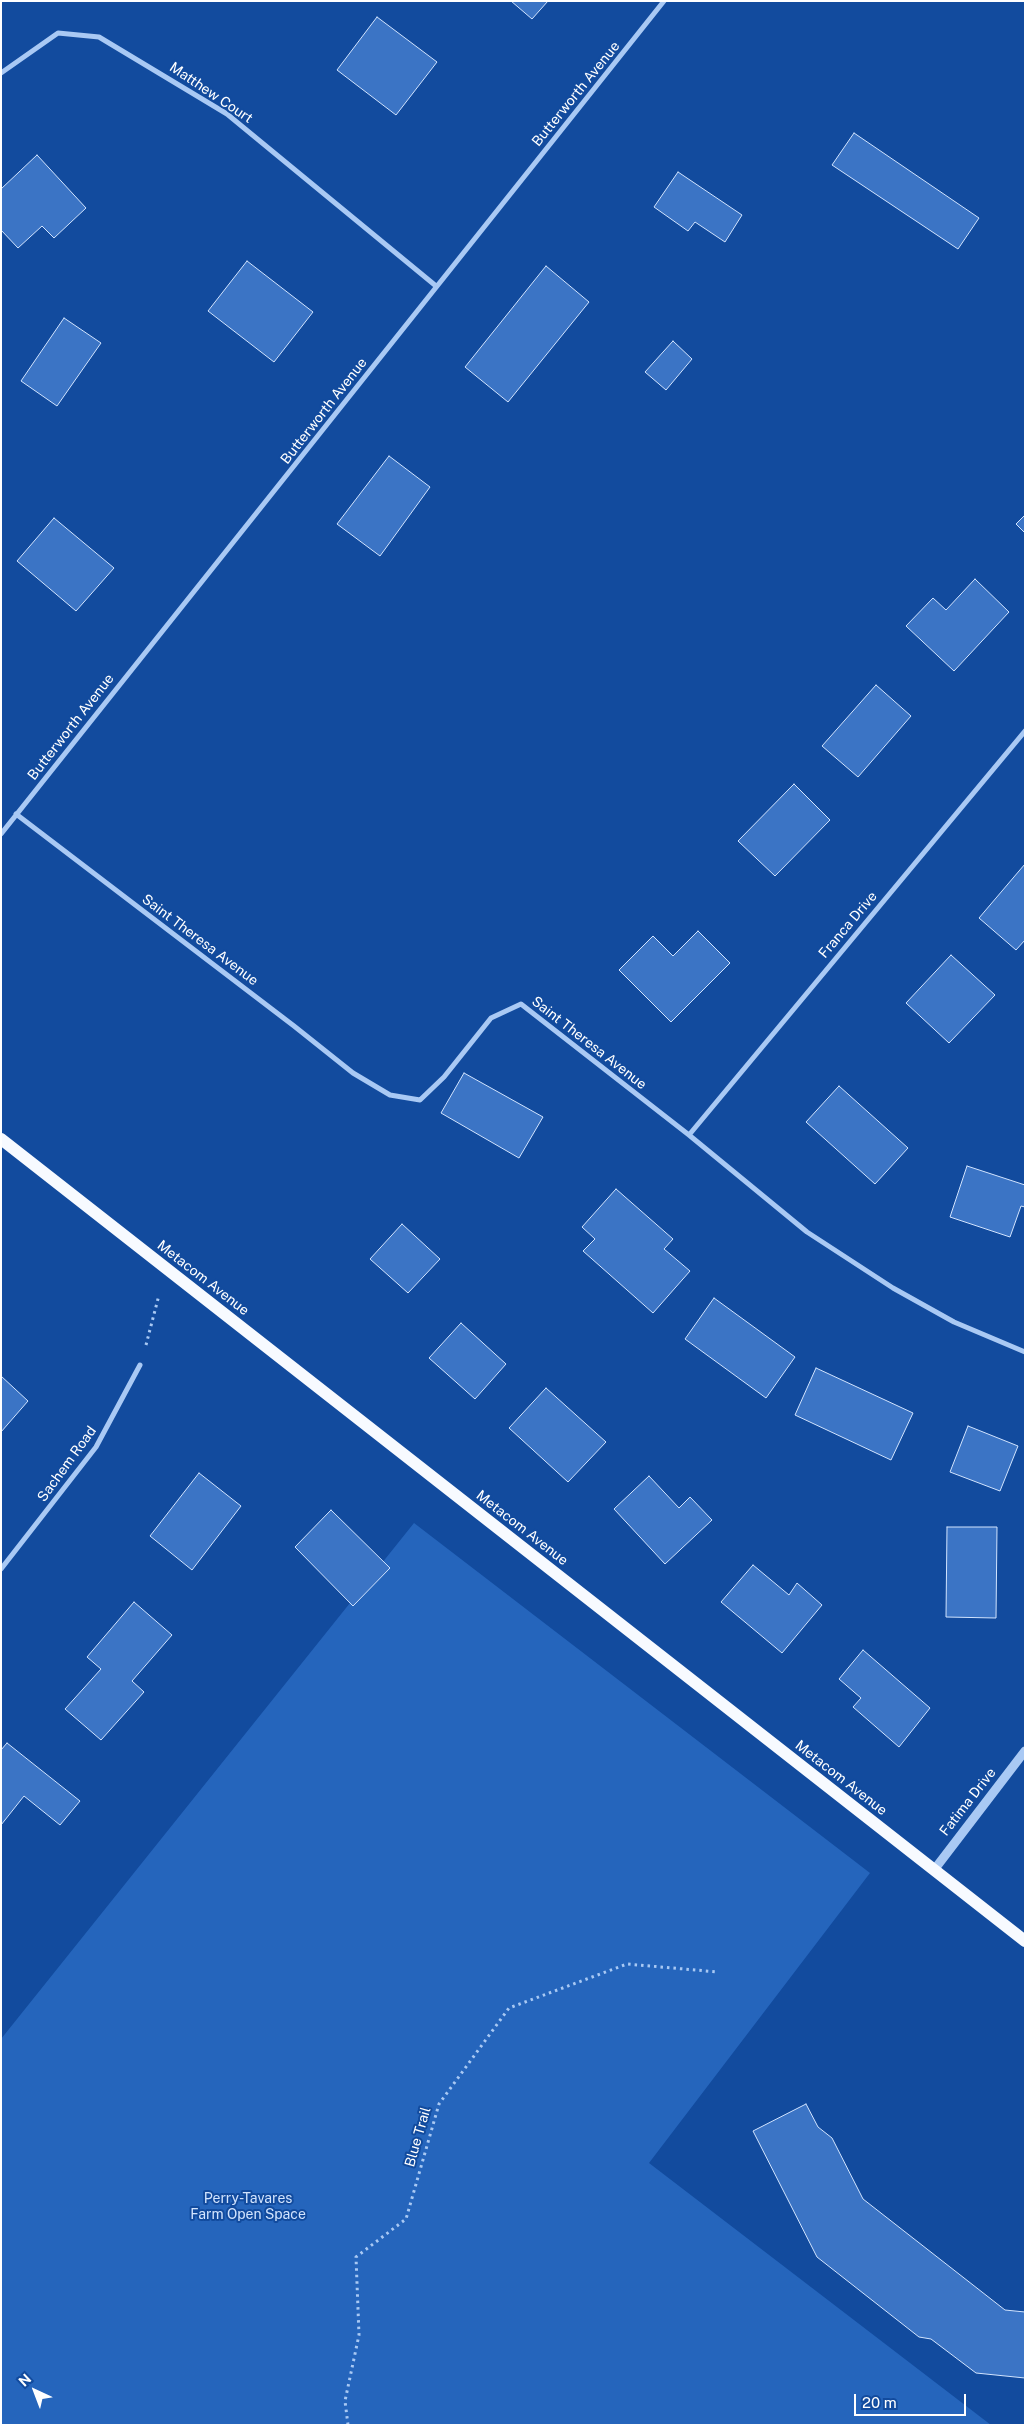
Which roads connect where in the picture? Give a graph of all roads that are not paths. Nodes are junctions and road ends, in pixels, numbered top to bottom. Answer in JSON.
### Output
{"nodes":[{"id":1,"x":664,"y":1,"type":"edge"},
{"id":2,"x":1,"y":73,"type":"edge"},
{"id":3,"x":436,"y":286,"type":"junction"},
{"id":4,"x":1025,"y":730,"type":"edge"},
{"id":5,"x":16,"y":814,"type":"junction"},
{"id":6,"x":1,"y":834,"type":"edge"},
{"id":7,"x":689,"y":1135,"type":"junction"},
{"id":8,"x":1,"y":1139,"type":"edge"},
{"id":9,"x":1025,"y":1352,"type":"edge"},
{"id":10,"x":140,"y":1365,"type":"road end"},
{"id":11,"x":1,"y":1569,"type":"edge"},
{"id":12,"x":1025,"y":1751,"type":"edge"},
{"id":13,"x":934,"y":1870,"type":"junction"},
{"id":14,"x":1025,"y":1940,"type":"edge"}],
"edges":[{"from":1,"to":3,"type":"street","name":"Butterworth Avenue"},
{"from":2,"to":3,"type":"street","name":"Matthew Court"},
{"from":3,"to":5,"type":"street","name":"Butterworth Avenue"},
{"from":4,"to":7,"type":"street","name":"Franca Drive"},
{"from":5,"to":6,"type":"street","name":"Butterworth Avenue"},
{"from":5,"to":7,"type":"street","name":"Saint Theresa Avenue"},
{"from":7,"to":9,"type":"street","name":"Saint Theresa Avenue"},
{"from":8,"to":13,"type":"main road","name":"Metacom Avenue"},
{"from":10,"to":11,"type":"street","name":"Sachem Road"},
{"from":12,"to":13,"type":"street","name":"Fatima Drive"},
{"from":13,"to":14,"type":"main road","name":"Metacom Avenue"}]}
